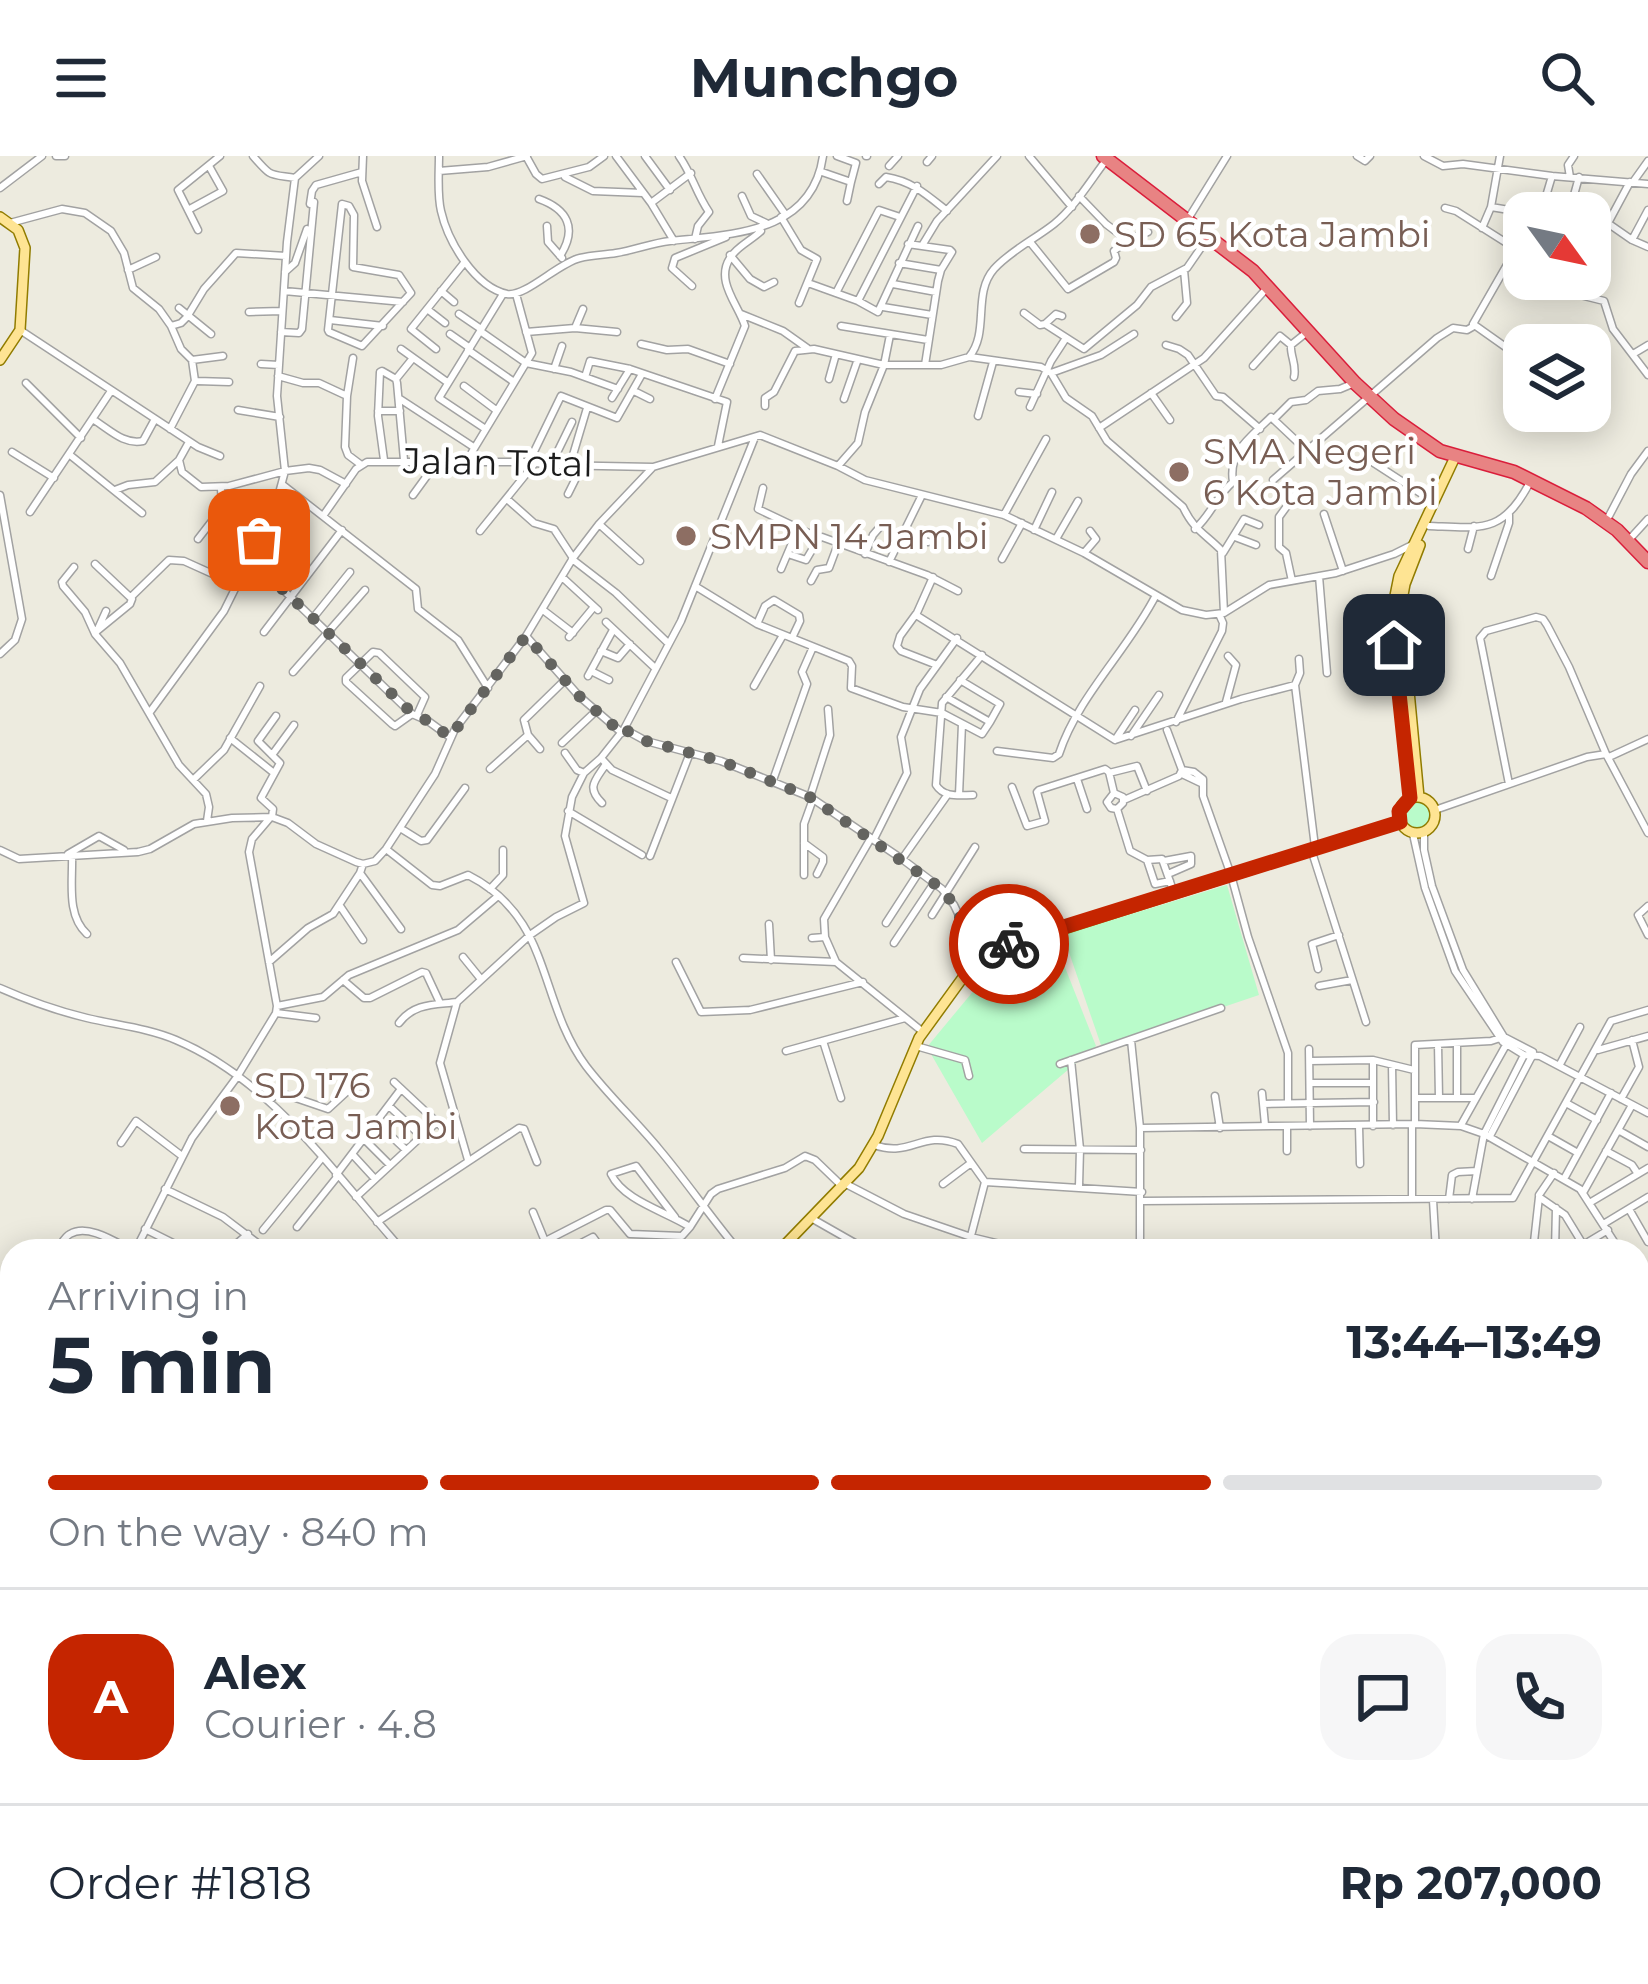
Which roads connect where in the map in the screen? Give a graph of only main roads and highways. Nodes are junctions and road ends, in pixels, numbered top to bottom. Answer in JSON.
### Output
{"nodes":[{"id":1,"x":1105,"y":158,"type":"edge"},
{"id":2,"x":5,"y":220,"type":"edge"},
{"id":3,"x":0,"y":360,"type":"edge"},
{"id":4,"x":1458,"y":456,"type":"junction"},
{"id":5,"x":1630,"y":540,"type":"junction"},
{"id":6,"x":1648,"y":558,"type":"edge"},
{"id":7,"x":1398,"y":644,"type":"junction"},
{"id":8,"x":1414,"y":798,"type":"junction"},
{"id":9,"x":1400,"y":822,"type":"junction"},
{"id":10,"x":791,"y":1239,"type":"edge"}],
"edges":[{"from":1,"to":4,"type":"highway"},
{"from":2,"to":3,"type":"main road"},
{"from":4,"to":5,"type":"highway"},
{"from":4,"to":5,"type":"highway"},
{"from":4,"to":7,"type":"main road"},
{"from":4,"to":7,"type":"main road"},
{"from":5,"to":6,"type":"highway"},
{"from":7,"to":8,"type":"main road"},
{"from":8,"to":9,"type":"main road"},
{"from":8,"to":9,"type":"main road"},
{"from":9,"to":10,"type":"main road"}]}
